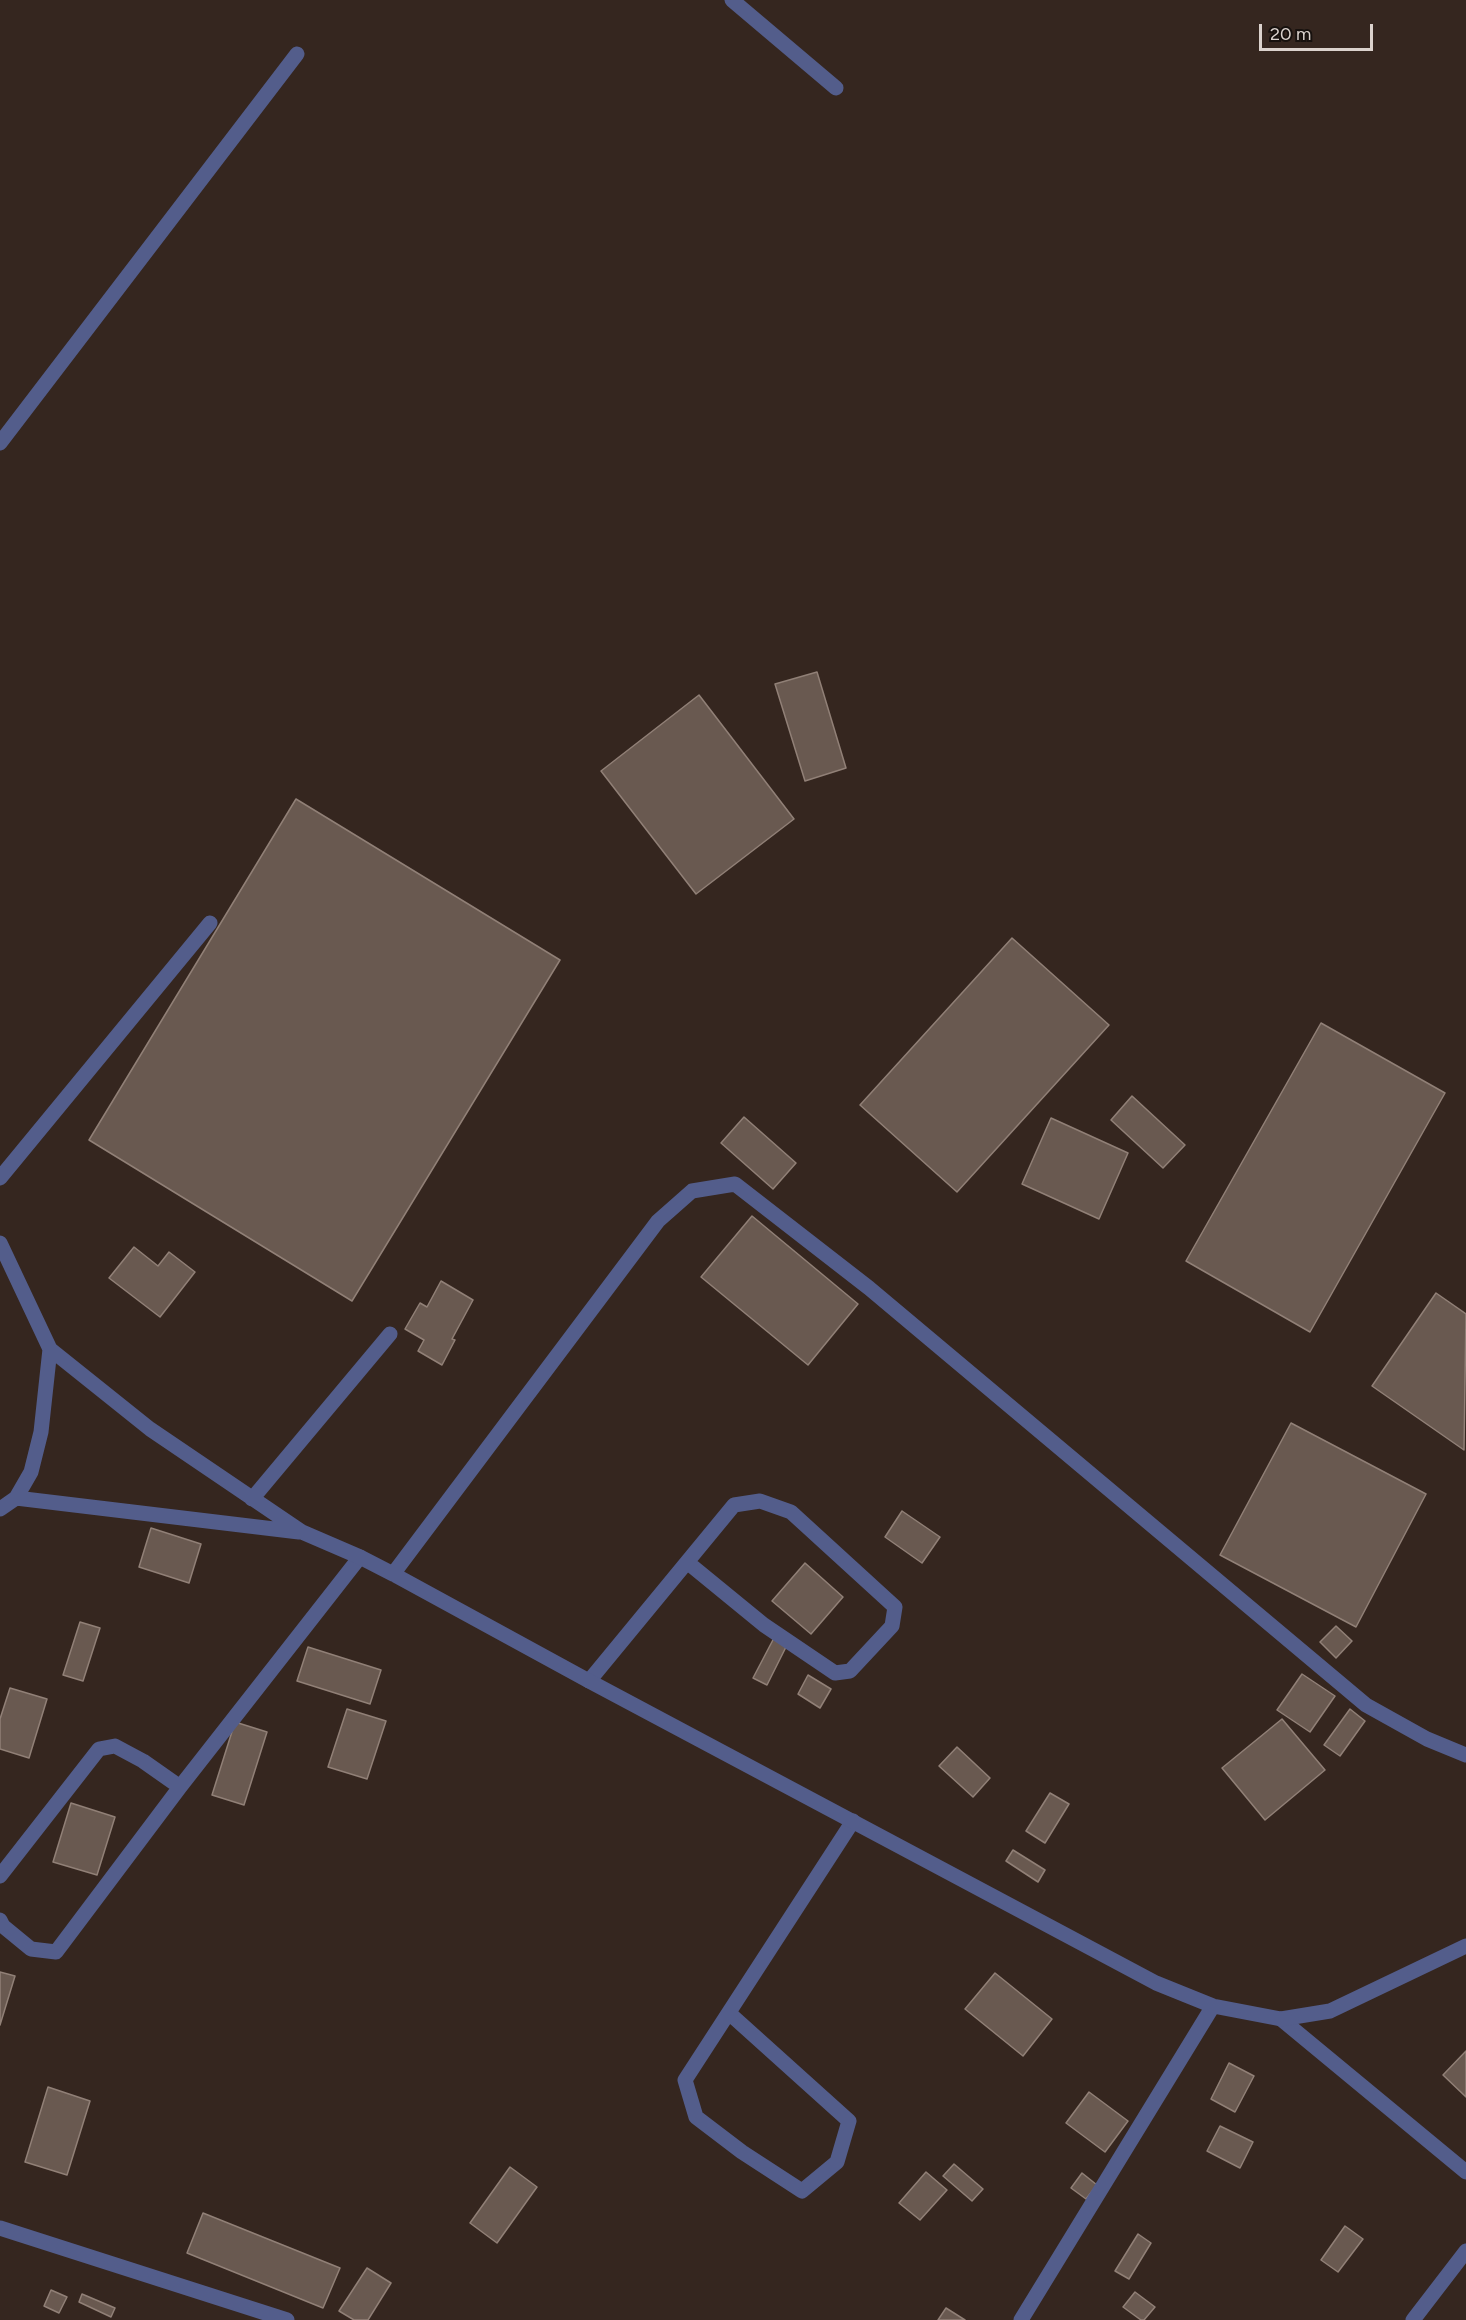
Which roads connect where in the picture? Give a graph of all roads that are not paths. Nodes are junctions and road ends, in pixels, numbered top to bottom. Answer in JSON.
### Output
{"nodes":[{"id":1,"x":732,"y":0,"type":"edge"},
{"id":2,"x":297,"y":54,"type":"dead end"},
{"id":3,"x":836,"y":88,"type":"dead end"},
{"id":4,"x":0,"y":443,"type":"edge"},
{"id":5,"x":210,"y":923,"type":"dead end"},
{"id":6,"x":0,"y":1178,"type":"edge"},
{"id":7,"x":0,"y":1243,"type":"edge"},
{"id":8,"x":390,"y":1334,"type":"dead end"},
{"id":9,"x":50,"y":1349,"type":"junction"},
{"id":10,"x":16,"y":1498,"type":"junction"},
{"id":11,"x":252,"y":1499,"type":"junction"},
{"id":12,"x":0,"y":1509,"type":"edge"},
{"id":13,"x":302,"y":1532,"type":"junction"},
{"id":14,"x":360,"y":1557,"type":"junction"},
{"id":15,"x":687,"y":1562,"type":"junction"},
{"id":16,"x":393,"y":1574,"type":"junction"},
{"id":17,"x":589,"y":1681,"type":"junction"},
{"id":18,"x":1466,"y":1755,"type":"edge"},
{"id":19,"x":180,"y":1787,"type":"junction"},
{"id":20,"x":853,"y":1821,"type":"junction"},
{"id":21,"x":0,"y":1876,"type":"edge"},
{"id":22,"x":0,"y":1920,"type":"edge"},
{"id":23,"x":1466,"y":1946,"type":"edge"},
{"id":24,"x":1213,"y":2006,"type":"junction"},
{"id":25,"x":729,"y":2013,"type":"junction"},
{"id":26,"x":1281,"y":2019,"type":"junction"},
{"id":27,"x":1466,"y":2172,"type":"edge"},
{"id":28,"x":0,"y":2228,"type":"edge"},
{"id":29,"x":1466,"y":2251,"type":"edge"},
{"id":30,"x":287,"y":2320,"type":"edge"},
{"id":31,"x":1021,"y":2320,"type":"edge"},
{"id":32,"x":1413,"y":2320,"type":"edge"}],
"edges":[{"from":1,"to":3,"type":"street"},
{"from":2,"to":4,"type":"street"},
{"from":5,"to":6,"type":"street"},
{"from":7,"to":9,"type":"street"},
{"from":8,"to":11,"type":"street"},
{"from":9,"to":10,"type":"street"},
{"from":9,"to":11,"type":"street"},
{"from":10,"to":12,"type":"street"},
{"from":10,"to":13,"type":"street"},
{"from":11,"to":13,"type":"street"},
{"from":13,"to":14,"type":"street"},
{"from":14,"to":16,"type":"street"},
{"from":14,"to":19,"type":"street"},
{"from":15,"to":15,"type":"street"},
{"from":15,"to":17,"type":"street"},
{"from":16,"to":17,"type":"street"},
{"from":16,"to":18,"type":"street"},
{"from":17,"to":20,"type":"street"},
{"from":19,"to":21,"type":"street"},
{"from":19,"to":22,"type":"street"},
{"from":20,"to":24,"type":"street"},
{"from":20,"to":25,"type":"street"},
{"from":23,"to":26,"type":"street"},
{"from":24,"to":26,"type":"street"},
{"from":24,"to":31,"type":"street"},
{"from":25,"to":25,"type":"street"},
{"from":26,"to":27,"type":"street"},
{"from":28,"to":30,"type":"street"},
{"from":29,"to":32,"type":"street"}]}
